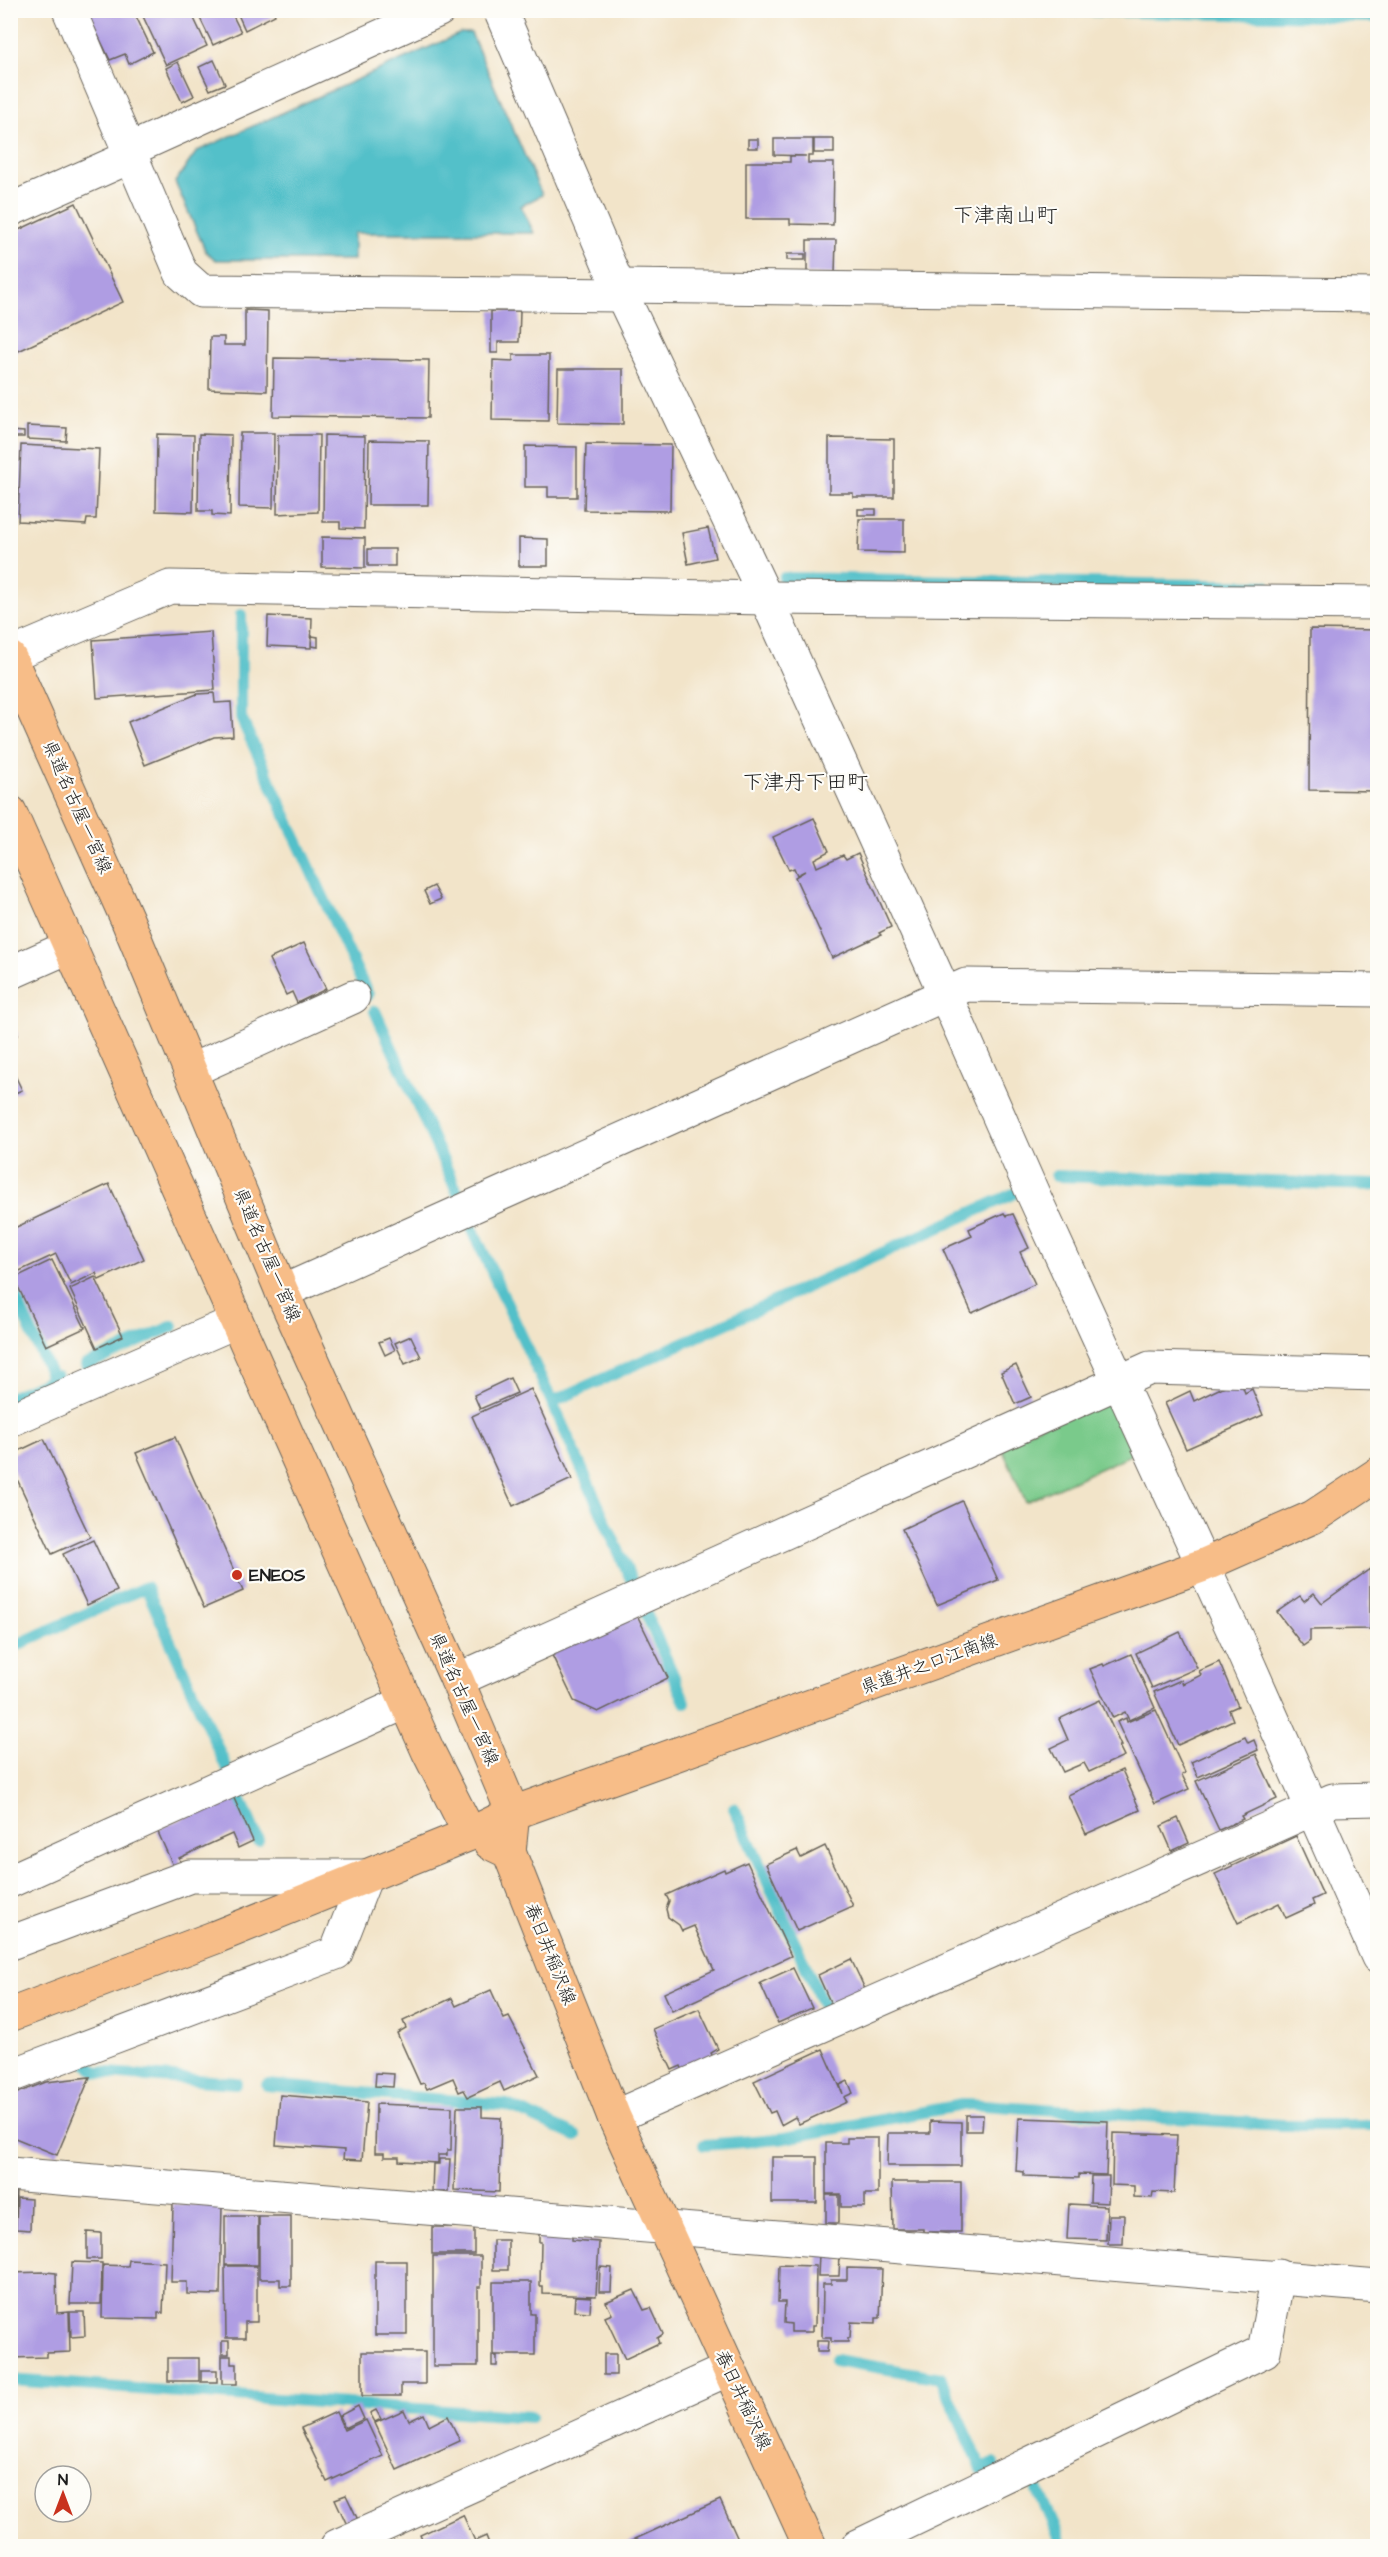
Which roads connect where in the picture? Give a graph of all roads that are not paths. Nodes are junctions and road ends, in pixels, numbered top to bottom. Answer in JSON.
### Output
{"nodes":[{"id":1,"x":69,"y":10,"type":"edge"},
{"id":2,"x":439,"y":10,"type":"edge"},
{"id":3,"x":500,"y":10,"type":"edge"},
{"id":4,"x":130,"y":153,"type":"junction"},
{"id":5,"x":10,"y":210,"type":"edge"},
{"id":6,"x":621,"y":290,"type":"junction"},
{"id":7,"x":1377,"y":295,"type":"edge"},
{"id":8,"x":766,"y":598,"type":"junction"},
{"id":9,"x":1377,"y":603,"type":"edge"},
{"id":10,"x":10,"y":657,"type":"edge"},
{"id":11,"x":10,"y":812,"type":"edge"},
{"id":12,"x":71,"y":946,"type":"junction"},
{"id":13,"x":10,"y":972,"type":"edge"},
{"id":14,"x":1377,"y":990,"type":"edge"},
{"id":15,"x":945,"y":994,"type":"junction"},
{"id":16,"x":353,"y":997,"type":"dead end"},
{"id":17,"x":190,"y":1071,"type":"junction"},
{"id":18,"x":282,"y":1292,"type":"junction"},
{"id":19,"x":236,"y":1322,"type":"junction"},
{"id":20,"x":1377,"y":1374,"type":"edge"},
{"id":21,"x":1120,"y":1382,"type":"junction"},
{"id":22,"x":10,"y":1420,"type":"edge"},
{"id":23,"x":1377,"y":1474,"type":"edge"},
{"id":24,"x":1204,"y":1565,"type":"junction"},
{"id":25,"x":457,"y":1680,"type":"junction"},
{"id":26,"x":406,"y":1702,"type":"junction"},
{"id":27,"x":1377,"y":1799,"type":"edge"},
{"id":28,"x":1312,"y":1808,"type":"junction"},
{"id":29,"x":513,"y":1813,"type":"junction"},
{"id":30,"x":470,"y":1834,"type":"junction"},
{"id":31,"x":509,"y":1852,"type":"junction"},
{"id":32,"x":366,"y":1875,"type":"junction"},
{"id":33,"x":10,"y":1881,"type":"edge"},
{"id":34,"x":10,"y":1943,"type":"edge"},
{"id":35,"x":1377,"y":1957,"type":"edge"},
{"id":36,"x":10,"y":2015,"type":"edge"},
{"id":37,"x":10,"y":2076,"type":"edge"},
{"id":38,"x":615,"y":2117,"type":"junction"},
{"id":39,"x":10,"y":2174,"type":"edge"},
{"id":40,"x":664,"y":2228,"type":"junction"},
{"id":41,"x":1278,"y":2276,"type":"junction"},
{"id":42,"x":1377,"y":2286,"type":"edge"},
{"id":43,"x":729,"y":2369,"type":"junction"},
{"id":44,"x":337,"y":2547,"type":"edge"},
{"id":45,"x":810,"y":2547,"type":"edge"},
{"id":46,"x":858,"y":2547,"type":"edge"}],
"edges":[{"from":1,"to":4,"type":"street"},
{"from":2,"to":4,"type":"street"},
{"from":3,"to":6,"type":"street"},
{"from":4,"to":5,"type":"street"},
{"from":4,"to":6,"type":"street"},
{"from":6,"to":7,"type":"street"},
{"from":6,"to":8,"type":"street"},
{"from":8,"to":9,"type":"street"},
{"from":8,"to":10,"type":"street"},
{"from":8,"to":15,"type":"street"},
{"from":10,"to":17,"type":"main road","name":"県道名古屋一宮線"},
{"from":11,"to":12,"type":"main road"},
{"from":12,"to":13,"type":"street"},
{"from":12,"to":19,"type":"main road"},
{"from":14,"to":15,"type":"street"},
{"from":15,"to":18,"type":"street"},
{"from":15,"to":21,"type":"street"},
{"from":16,"to":17,"type":"street"},
{"from":17,"to":18,"type":"main road","name":"県道名古屋一宮線"},
{"from":18,"to":25,"type":"main road","name":"県道名古屋一宮線"},
{"from":19,"to":22,"type":"street"},
{"from":19,"to":26,"type":"main road"},
{"from":20,"to":21,"type":"street"},
{"from":21,"to":24,"type":"street"},
{"from":21,"to":25,"type":"street"},
{"from":23,"to":24,"type":"main road","name":"県道井之口江南線"},
{"from":24,"to":28,"type":"street"},
{"from":24,"to":29,"type":"main road","name":"県道井之口江南線"},
{"from":25,"to":29,"type":"main road","name":"県道名古屋一宮線"},
{"from":26,"to":30,"type":"main road"},
{"from":26,"to":33,"type":"street"},
{"from":27,"to":28,"type":"street"},
{"from":28,"to":35,"type":"street"},
{"from":28,"to":38,"type":"street"},
{"from":29,"to":30,"type":"main road","name":"県道井之口江南線"},
{"from":29,"to":31,"type":"main road","name":"県道名古屋一宮線"},
{"from":30,"to":31,"type":"main road"},
{"from":30,"to":32,"type":"main road"},
{"from":31,"to":38,"type":"main road","name":"春日井稲沢線"},
{"from":32,"to":34,"type":"street"},
{"from":32,"to":36,"type":"main road"},
{"from":32,"to":37,"type":"street"},
{"from":38,"to":40,"type":"main road","name":"春日井稲沢線"},
{"from":39,"to":40,"type":"street"},
{"from":40,"to":41,"type":"street"},
{"from":40,"to":43,"type":"main road","name":"春日井稲沢線"},
{"from":41,"to":42,"type":"street"},
{"from":41,"to":46,"type":"street"},
{"from":43,"to":44,"type":"street"},
{"from":43,"to":45,"type":"main road","name":"春日井稲沢線"}]}
